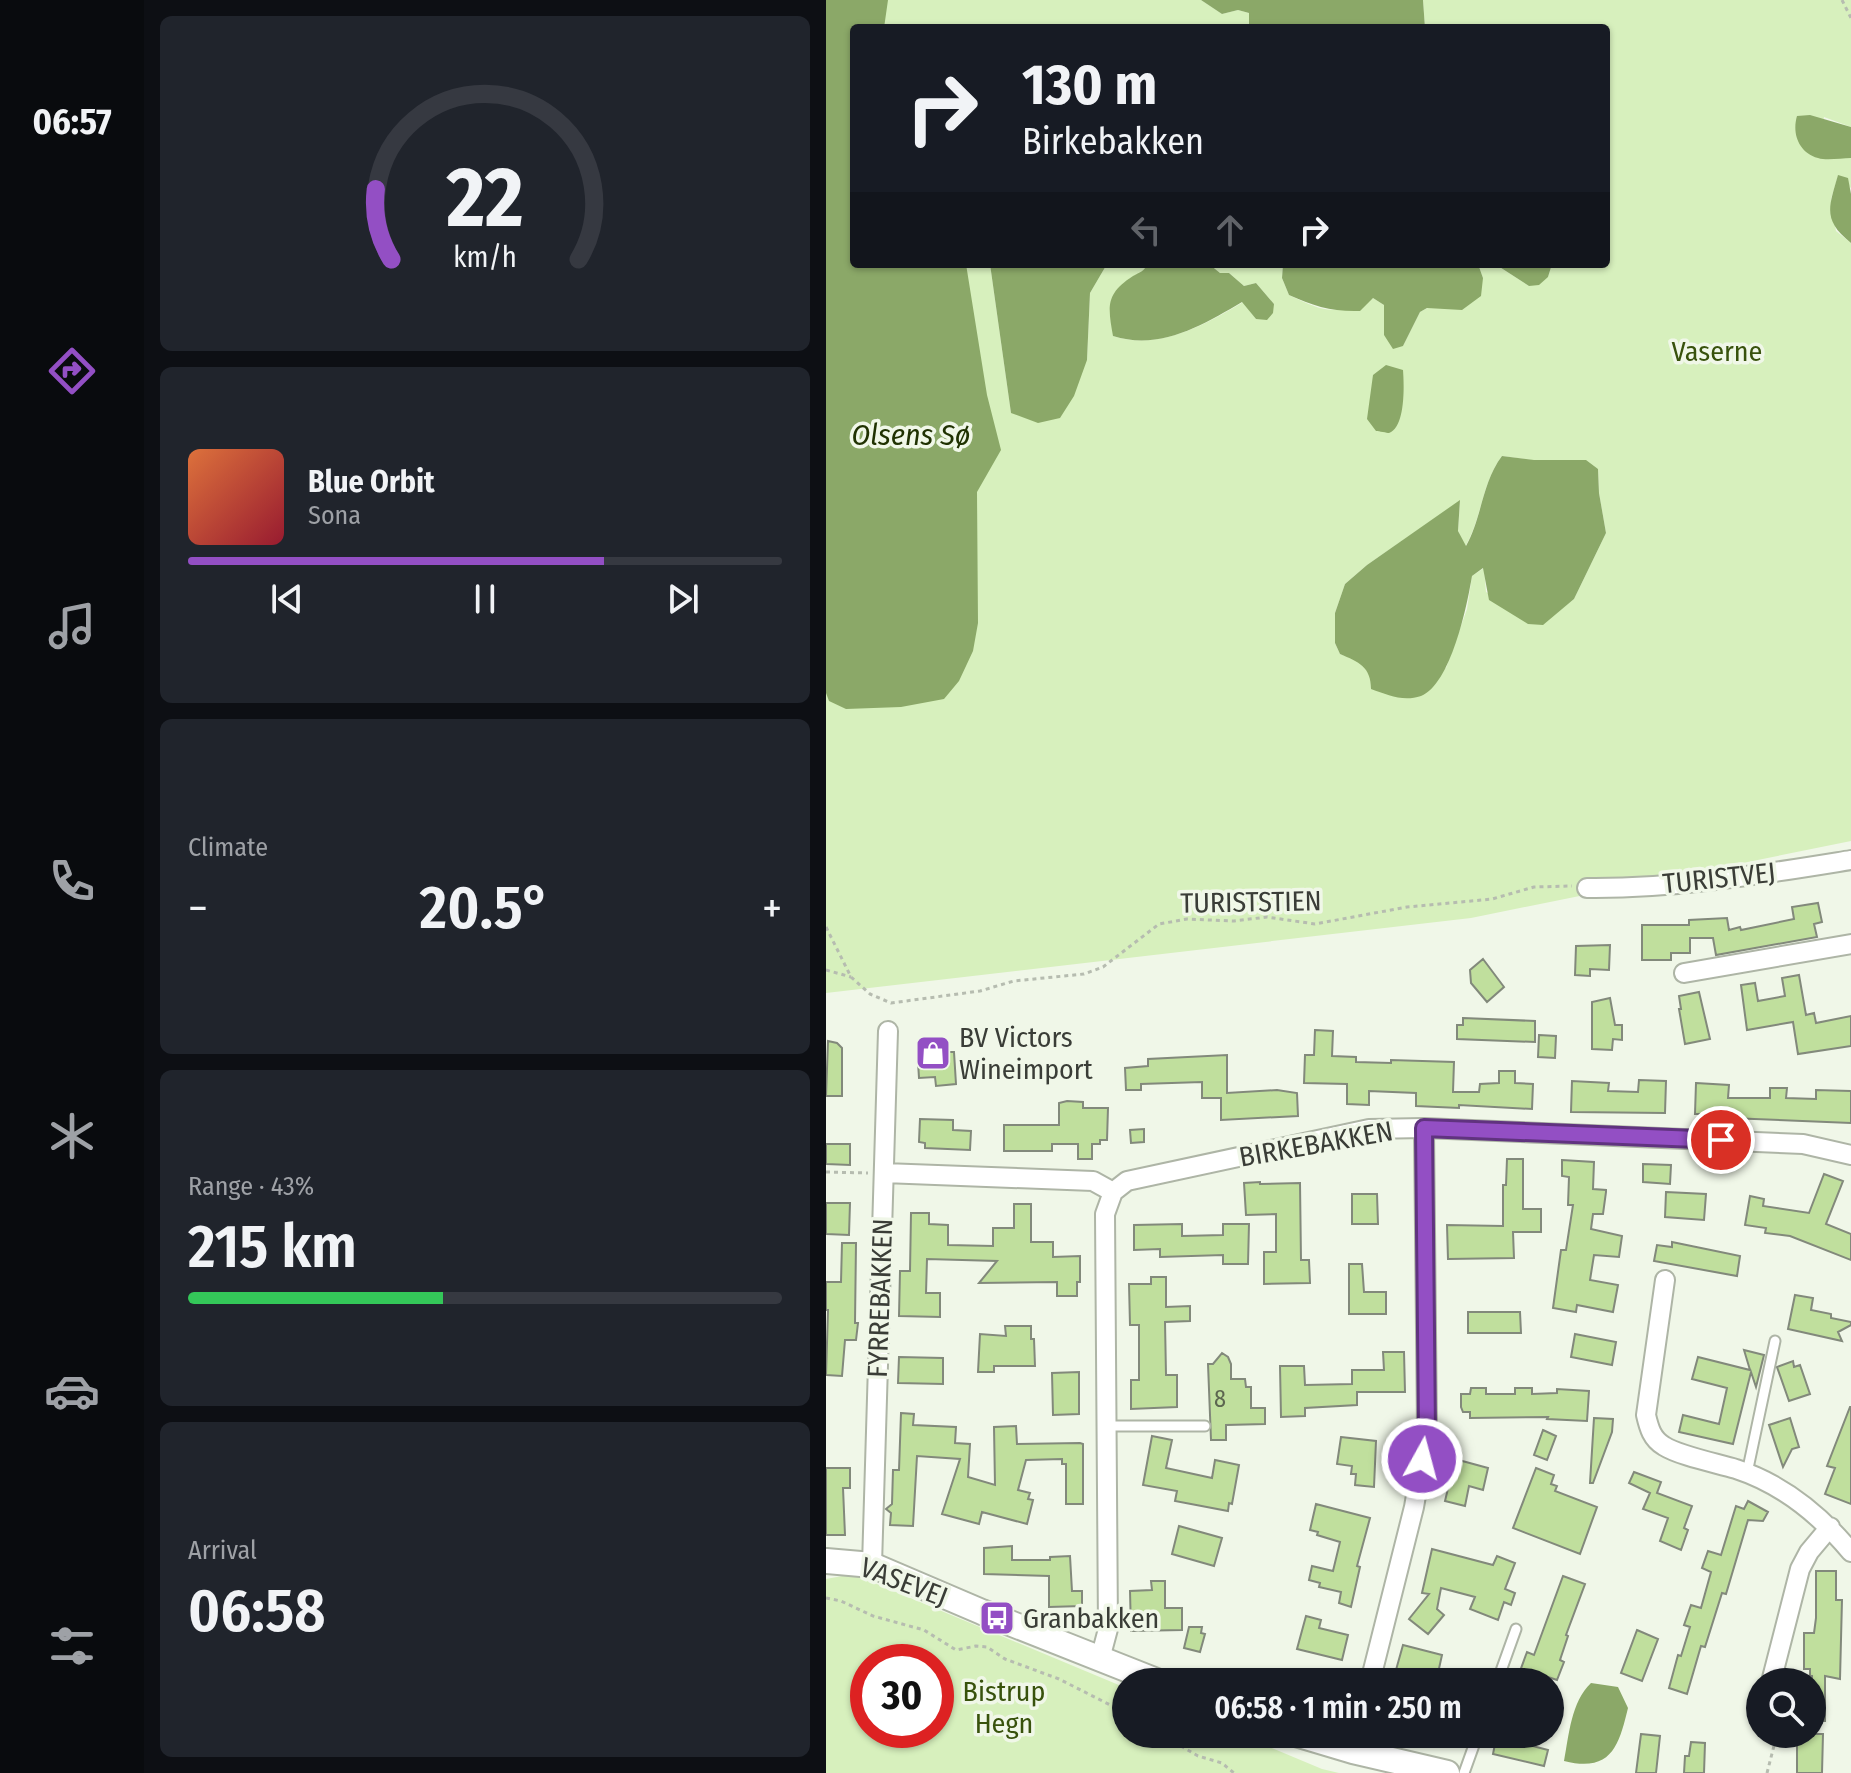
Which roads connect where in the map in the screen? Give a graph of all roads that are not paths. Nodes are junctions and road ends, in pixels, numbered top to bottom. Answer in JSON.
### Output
{"nodes":[{"id":1,"x":1851,"y":860,"type":"edge"},
{"id":2,"x":1587,"y":888,"type":"road end"},
{"id":3,"x":1851,"y":944,"type":"edge"},
{"id":4,"x":1684,"y":973,"type":"dead end"},
{"id":5,"x":888,"y":1031,"type":"dead end"},
{"id":6,"x":1424,"y":1128,"type":"junction"},
{"id":7,"x":1851,"y":1155,"type":"edge"},
{"id":8,"x":884,"y":1173,"type":"junction"},
{"id":9,"x":1113,"y":1192,"type":"junction"},
{"id":10,"x":1665,"y":1280,"type":"dead end"},
{"id":11,"x":1775,"y":1341,"type":"dead end"},
{"id":12,"x":1107,"y":1426,"type":"junction"},
{"id":13,"x":1205,"y":1426,"type":"dead end"},
{"id":14,"x":1747,"y":1473,"type":"junction"},
{"id":15,"x":1830,"y":1527,"type":"junction"},
{"id":16,"x":1851,"y":1552,"type":"edge"},
{"id":17,"x":826,"y":1561,"type":"edge"},
{"id":18,"x":872,"y":1565,"type":"junction"},
{"id":19,"x":1516,"y":1629,"type":"dead end"},
{"id":20,"x":1100,"y":1659,"type":"junction"},
{"id":21,"x":1123,"y":1668,"type":"edge"},
{"id":22,"x":1374,"y":1668,"type":"edge"},
{"id":23,"x":1502,"y":1668,"type":"edge"},
{"id":24,"x":1775,"y":1668,"type":"edge"},
{"id":25,"x":1373,"y":1748,"type":"edge"},
{"id":26,"x":1473,"y":1748,"type":"edge"},
{"id":27,"x":1447,"y":1773,"type":"edge"},
{"id":28,"x":1464,"y":1773,"type":"edge"}],
"edges":[{"from":1,"to":2,"type":"street","name":"TURISTVEJ"},
{"from":3,"to":4,"type":"street"},
{"from":5,"to":8,"type":"street","name":"FYRREBAKKEN"},
{"from":6,"to":7,"type":"street","name":"BIRKEBAKKEN"},
{"from":6,"to":9,"type":"street","name":"BIRKEBAKKEN"},
{"from":6,"to":22,"type":"street"},
{"from":8,"to":9,"type":"street"},
{"from":8,"to":18,"type":"street","name":"FYRREBAKKEN"},
{"from":9,"to":12,"type":"street"},
{"from":10,"to":14,"type":"street"},
{"from":11,"to":14,"type":"lane"},
{"from":12,"to":13,"type":"lane"},
{"from":12,"to":20,"type":"street"},
{"from":14,"to":15,"type":"street"},
{"from":15,"to":16,"type":"street"},
{"from":15,"to":24,"type":"street"},
{"from":17,"to":18,"type":"street","name":"VASEVEJ"},
{"from":18,"to":20,"type":"street","name":"VASEVEJ"},
{"from":19,"to":23,"type":"lane"},
{"from":20,"to":21,"type":"street","name":"VASEVEJ"},
{"from":25,"to":27,"type":"street"},
{"from":26,"to":28,"type":"lane"}]}
